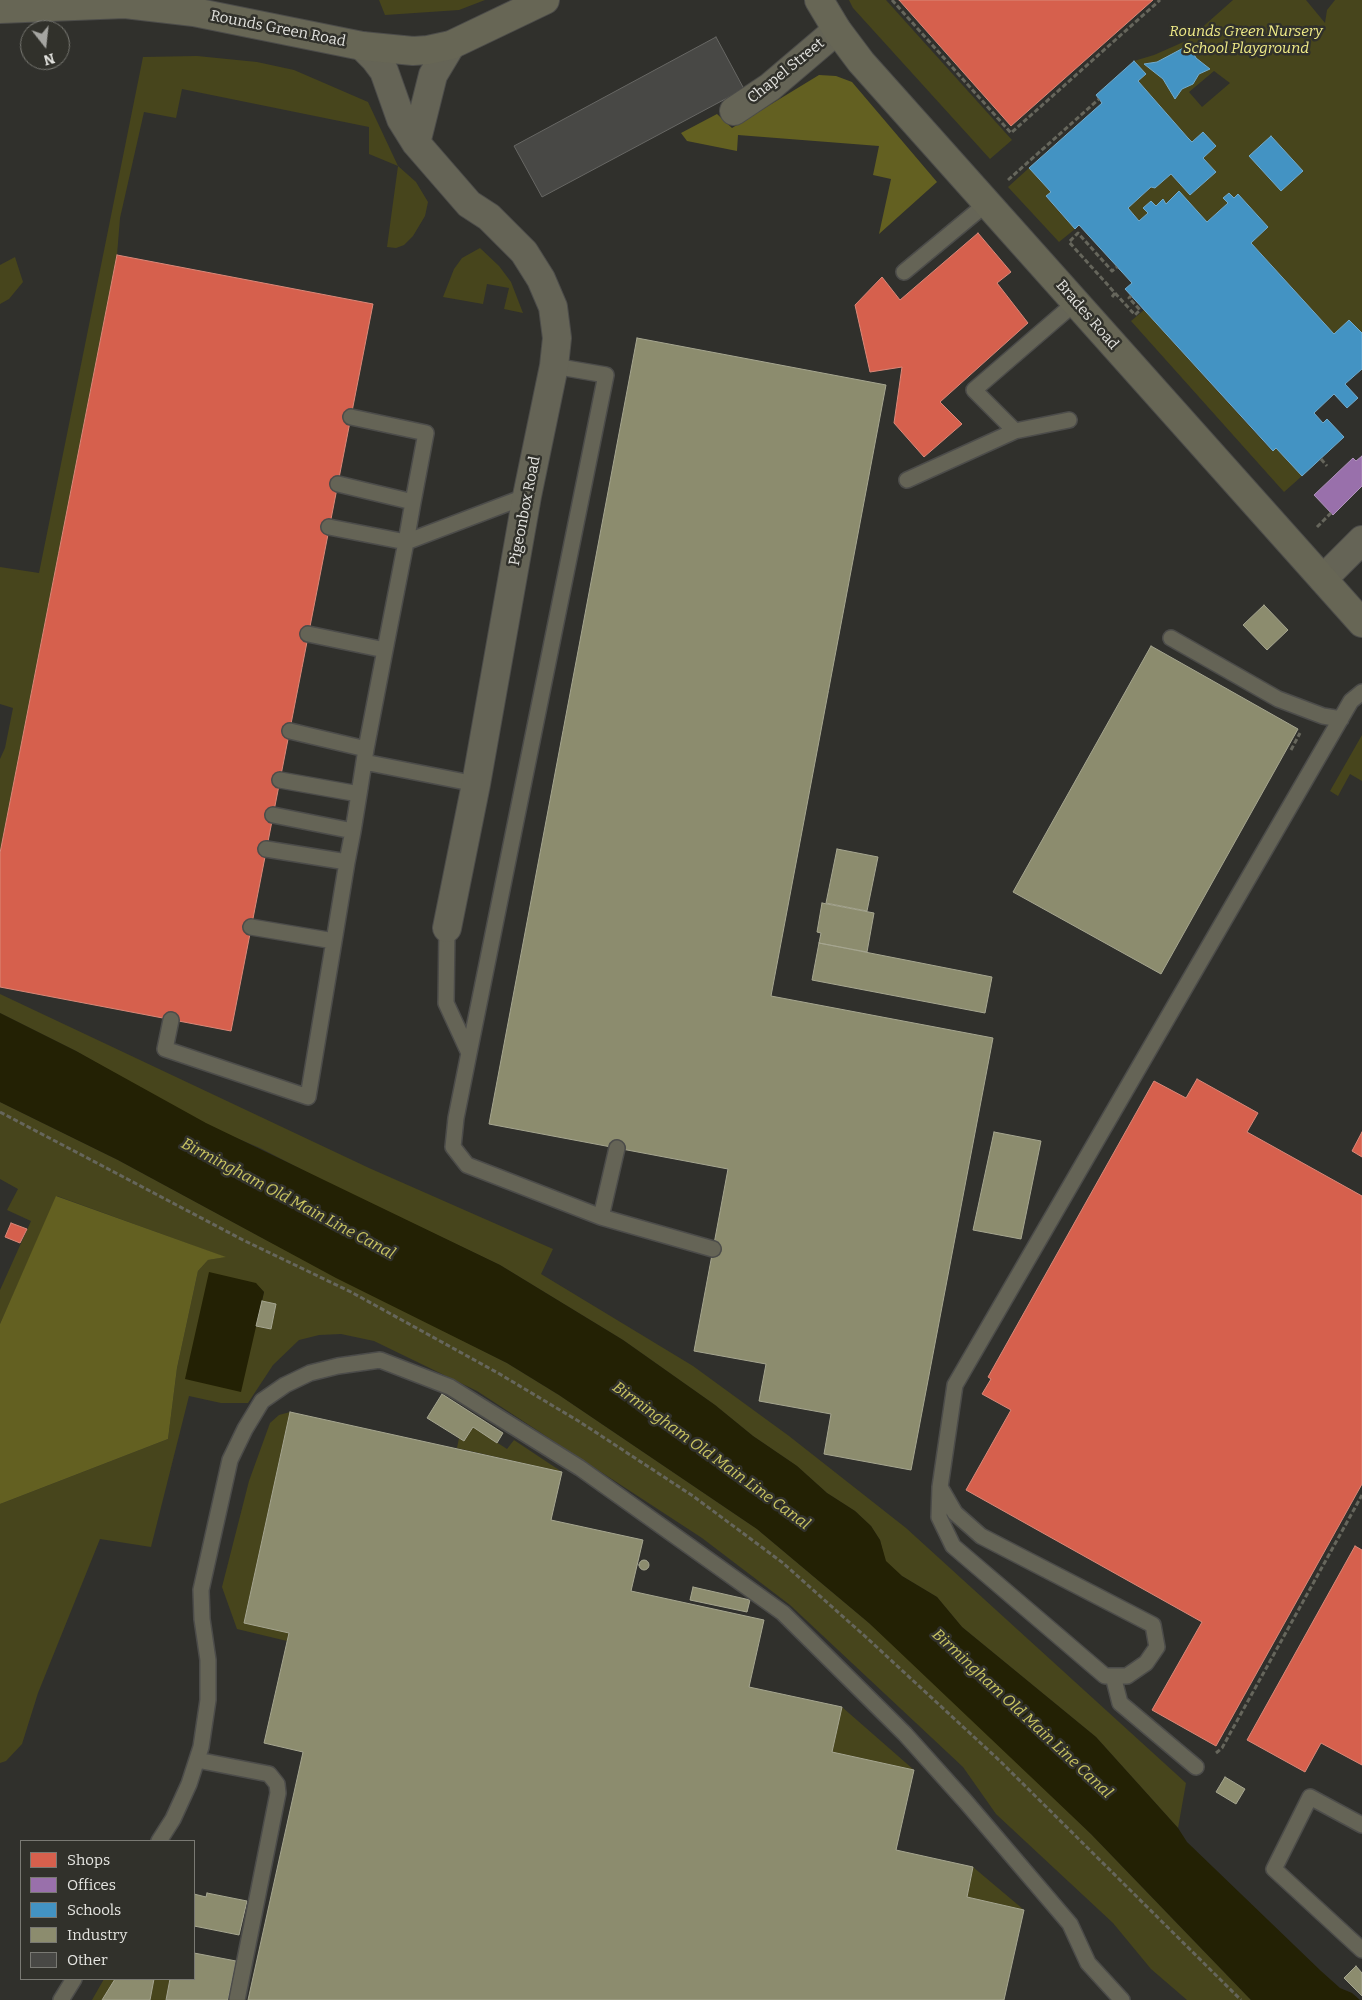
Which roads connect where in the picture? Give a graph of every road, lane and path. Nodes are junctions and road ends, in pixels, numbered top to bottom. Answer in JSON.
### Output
{"nodes":[{"id":1,"x":545,"y":0,"type":"edge"},
{"id":2,"x":819,"y":0,"type":"edge"},
{"id":3,"x":892,"y":0,"type":"edge"},
{"id":4,"x":1160,"y":0,"type":"edge"},
{"id":5,"x":0,"y":9,"type":"edge"},
{"id":6,"x":836,"y":30,"type":"junction"},
{"id":7,"x":452,"y":45,"type":"junction"},
{"id":8,"x":362,"y":46,"type":"junction"},
{"id":9,"x":1099,"y":99,"type":"dead end"},
{"id":10,"x":734,"y":112,"type":"dead end"},
{"id":11,"x":416,"y":143,"type":"junction"},
{"id":12,"x":1005,"y":182,"type":"dead end"},
{"id":13,"x":986,"y":204,"type":"junction"},
{"id":14,"x":1117,"y":267,"type":"dead end"},
{"id":15,"x":904,"y":272,"type":"dead end"},
{"id":16,"x":1115,"y":294,"type":"junction"},
{"id":17,"x":1131,"y":296,"type":"dead end"},
{"id":18,"x":1110,"y":298,"type":"dead end"},
{"id":19,"x":1076,"y":302,"type":"junction"},
{"id":20,"x":554,"y":366,"type":"junction"},
{"id":21,"x":351,"y":416,"type":"dead end"},
{"id":22,"x":1069,"y":420,"type":"dead end"},
{"id":23,"x":1014,"y":431,"type":"junction"},
{"id":24,"x":1321,"y":459,"type":"dead end"},
{"id":25,"x":1327,"y":466,"type":"dead end"},
{"id":26,"x":907,"y":480,"type":"dead end"},
{"id":27,"x":338,"y":484,"type":"dead end"},
{"id":28,"x":527,"y":496,"type":"junction"},
{"id":29,"x":413,"y":502,"type":"junction"},
{"id":30,"x":1331,"y":513,"type":"dead end"},
{"id":31,"x":329,"y":527,"type":"dead end"},
{"id":32,"x":1310,"y":534,"type":"dead end"},
{"id":33,"x":1362,"y":540,"type":"edge"},
{"id":34,"x":406,"y":542,"type":"junction"},
{"id":35,"x":1323,"y":579,"type":"junction"},
{"id":36,"x":1362,"y":624,"type":"edge"},
{"id":37,"x":308,"y":634,"type":"dead end"},
{"id":38,"x":1171,"y":638,"type":"dead end"},
{"id":39,"x":385,"y":650,"type":"junction"},
{"id":40,"x":1362,"y":692,"type":"edge"},
{"id":41,"x":1341,"y":719,"type":"junction"},
{"id":42,"x":290,"y":731,"type":"dead end"},
{"id":43,"x":365,"y":755,"type":"junction"},
{"id":44,"x":280,"y":780,"type":"dead end"},
{"id":45,"x":476,"y":784,"type":"junction"},
{"id":46,"x":359,"y":794,"type":"junction"},
{"id":47,"x":273,"y":815,"type":"dead end"},
{"id":48,"x":352,"y":831,"type":"junction"},
{"id":49,"x":266,"y":848,"type":"dead end"},
{"id":50,"x":347,"y":862,"type":"junction"},
{"id":51,"x":251,"y":927,"type":"dead end"},
{"id":52,"x":448,"y":928,"type":"joint"},
{"id":53,"x":334,"y":941,"type":"junction"},
{"id":54,"x":171,"y":1020,"type":"dead end"},
{"id":55,"x":469,"y":1053,"type":"junction"},
{"id":56,"x":0,"y":1112,"type":"edge"},
{"id":57,"x":618,"y":1148,"type":"dead end"},
{"id":58,"x":601,"y":1216,"type":"junction"},
{"id":59,"x":243,"y":1240,"type":"dead end"},
{"id":60,"x":713,"y":1249,"type":"dead end"},
{"id":61,"x":940,"y":1487,"type":"junction"},
{"id":62,"x":1362,"y":1495,"type":"edge"},
{"id":63,"x":1114,"y":1676,"type":"junction"},
{"id":64,"x":197,"y":1760,"type":"junction"},
{"id":65,"x":1196,"y":1767,"type":"joint"},
{"id":66,"x":1362,"y":1825,"type":"edge"},
{"id":67,"x":160,"y":1840,"type":"edge"},
{"id":68,"x":1362,"y":1950,"type":"edge"},
{"id":69,"x":73,"y":1980,"type":"edge"},
{"id":70,"x":61,"y":2000,"type":"edge"},
{"id":71,"x":237,"y":2000,"type":"edge"},
{"id":72,"x":1122,"y":2000,"type":"edge"}],
"edges":[{"from":1,"to":7,"type":"street","name":"Rounds Green Road"},
{"from":2,"to":6,"type":"street","name":"Brades Road"},
{"from":3,"to":4,"type":"path"},
{"from":5,"to":8,"type":"street","name":"Rounds Green Road"},
{"from":6,"to":10,"type":"street","name":"Chapel Street"},
{"from":6,"to":13,"type":"street","name":"Brades Road"},
{"from":7,"to":8,"type":"street","name":"Rounds Green Road"},
{"from":7,"to":11,"type":"street"},
{"from":8,"to":11,"type":"street","name":"Pigeonbox Road"},
{"from":9,"to":12,"type":"path"},
{"from":11,"to":20,"type":"street","name":"Pigeonbox Road"},
{"from":13,"to":15,"type":"lane"},
{"from":13,"to":19,"type":"street","name":"Brades Road"},
{"from":14,"to":16,"type":"path"},
{"from":16,"to":17,"type":"path"},
{"from":16,"to":18,"type":"path"},
{"from":19,"to":23,"type":"lane"},
{"from":19,"to":35,"type":"street","name":"Brades Road"},
{"from":20,"to":28,"type":"street","name":"Pigeonbox Road"},
{"from":20,"to":55,"type":"lane"},
{"from":21,"to":29,"type":"lane"},
{"from":22,"to":23,"type":"lane"},
{"from":23,"to":26,"type":"lane"},
{"from":24,"to":25,"type":"path"},
{"from":27,"to":29,"type":"lane"},
{"from":28,"to":34,"type":"lane"},
{"from":28,"to":45,"type":"street","name":"Pigeonbox Road"},
{"from":29,"to":34,"type":"lane"},
{"from":30,"to":32,"type":"path"},
{"from":31,"to":34,"type":"lane"},
{"from":33,"to":35,"type":"street"},
{"from":34,"to":39,"type":"lane"},
{"from":35,"to":36,"type":"street","name":"Brades Road"},
{"from":37,"to":39,"type":"lane"},
{"from":38,"to":41,"type":"lane"},
{"from":39,"to":43,"type":"lane"},
{"from":40,"to":41,"type":"lane"},
{"from":41,"to":61,"type":"lane"},
{"from":42,"to":43,"type":"lane"},
{"from":43,"to":45,"type":"lane"},
{"from":43,"to":46,"type":"lane"},
{"from":44,"to":46,"type":"lane"},
{"from":45,"to":52,"type":"street","name":"Pigeonbox Road"},
{"from":46,"to":48,"type":"lane"},
{"from":47,"to":48,"type":"lane"},
{"from":48,"to":50,"type":"lane"},
{"from":49,"to":50,"type":"lane"},
{"from":50,"to":53,"type":"lane"},
{"from":51,"to":53,"type":"lane"},
{"from":52,"to":55,"type":"lane"},
{"from":53,"to":54,"type":"lane"},
{"from":55,"to":58,"type":"lane"},
{"from":56,"to":59,"type":"path"},
{"from":57,"to":58,"type":"lane"},
{"from":58,"to":60,"type":"lane"},
{"from":61,"to":63,"type":"lane"},
{"from":61,"to":63,"type":"lane"},
{"from":62,"to":65,"type":"path"},
{"from":63,"to":65,"type":"lane"},
{"from":64,"to":67,"type":"lane"},
{"from":64,"to":71,"type":"lane"},
{"from":64,"to":72,"type":"lane"},
{"from":66,"to":68,"type":"lane"},
{"from":69,"to":70,"type":"lane"}]}
